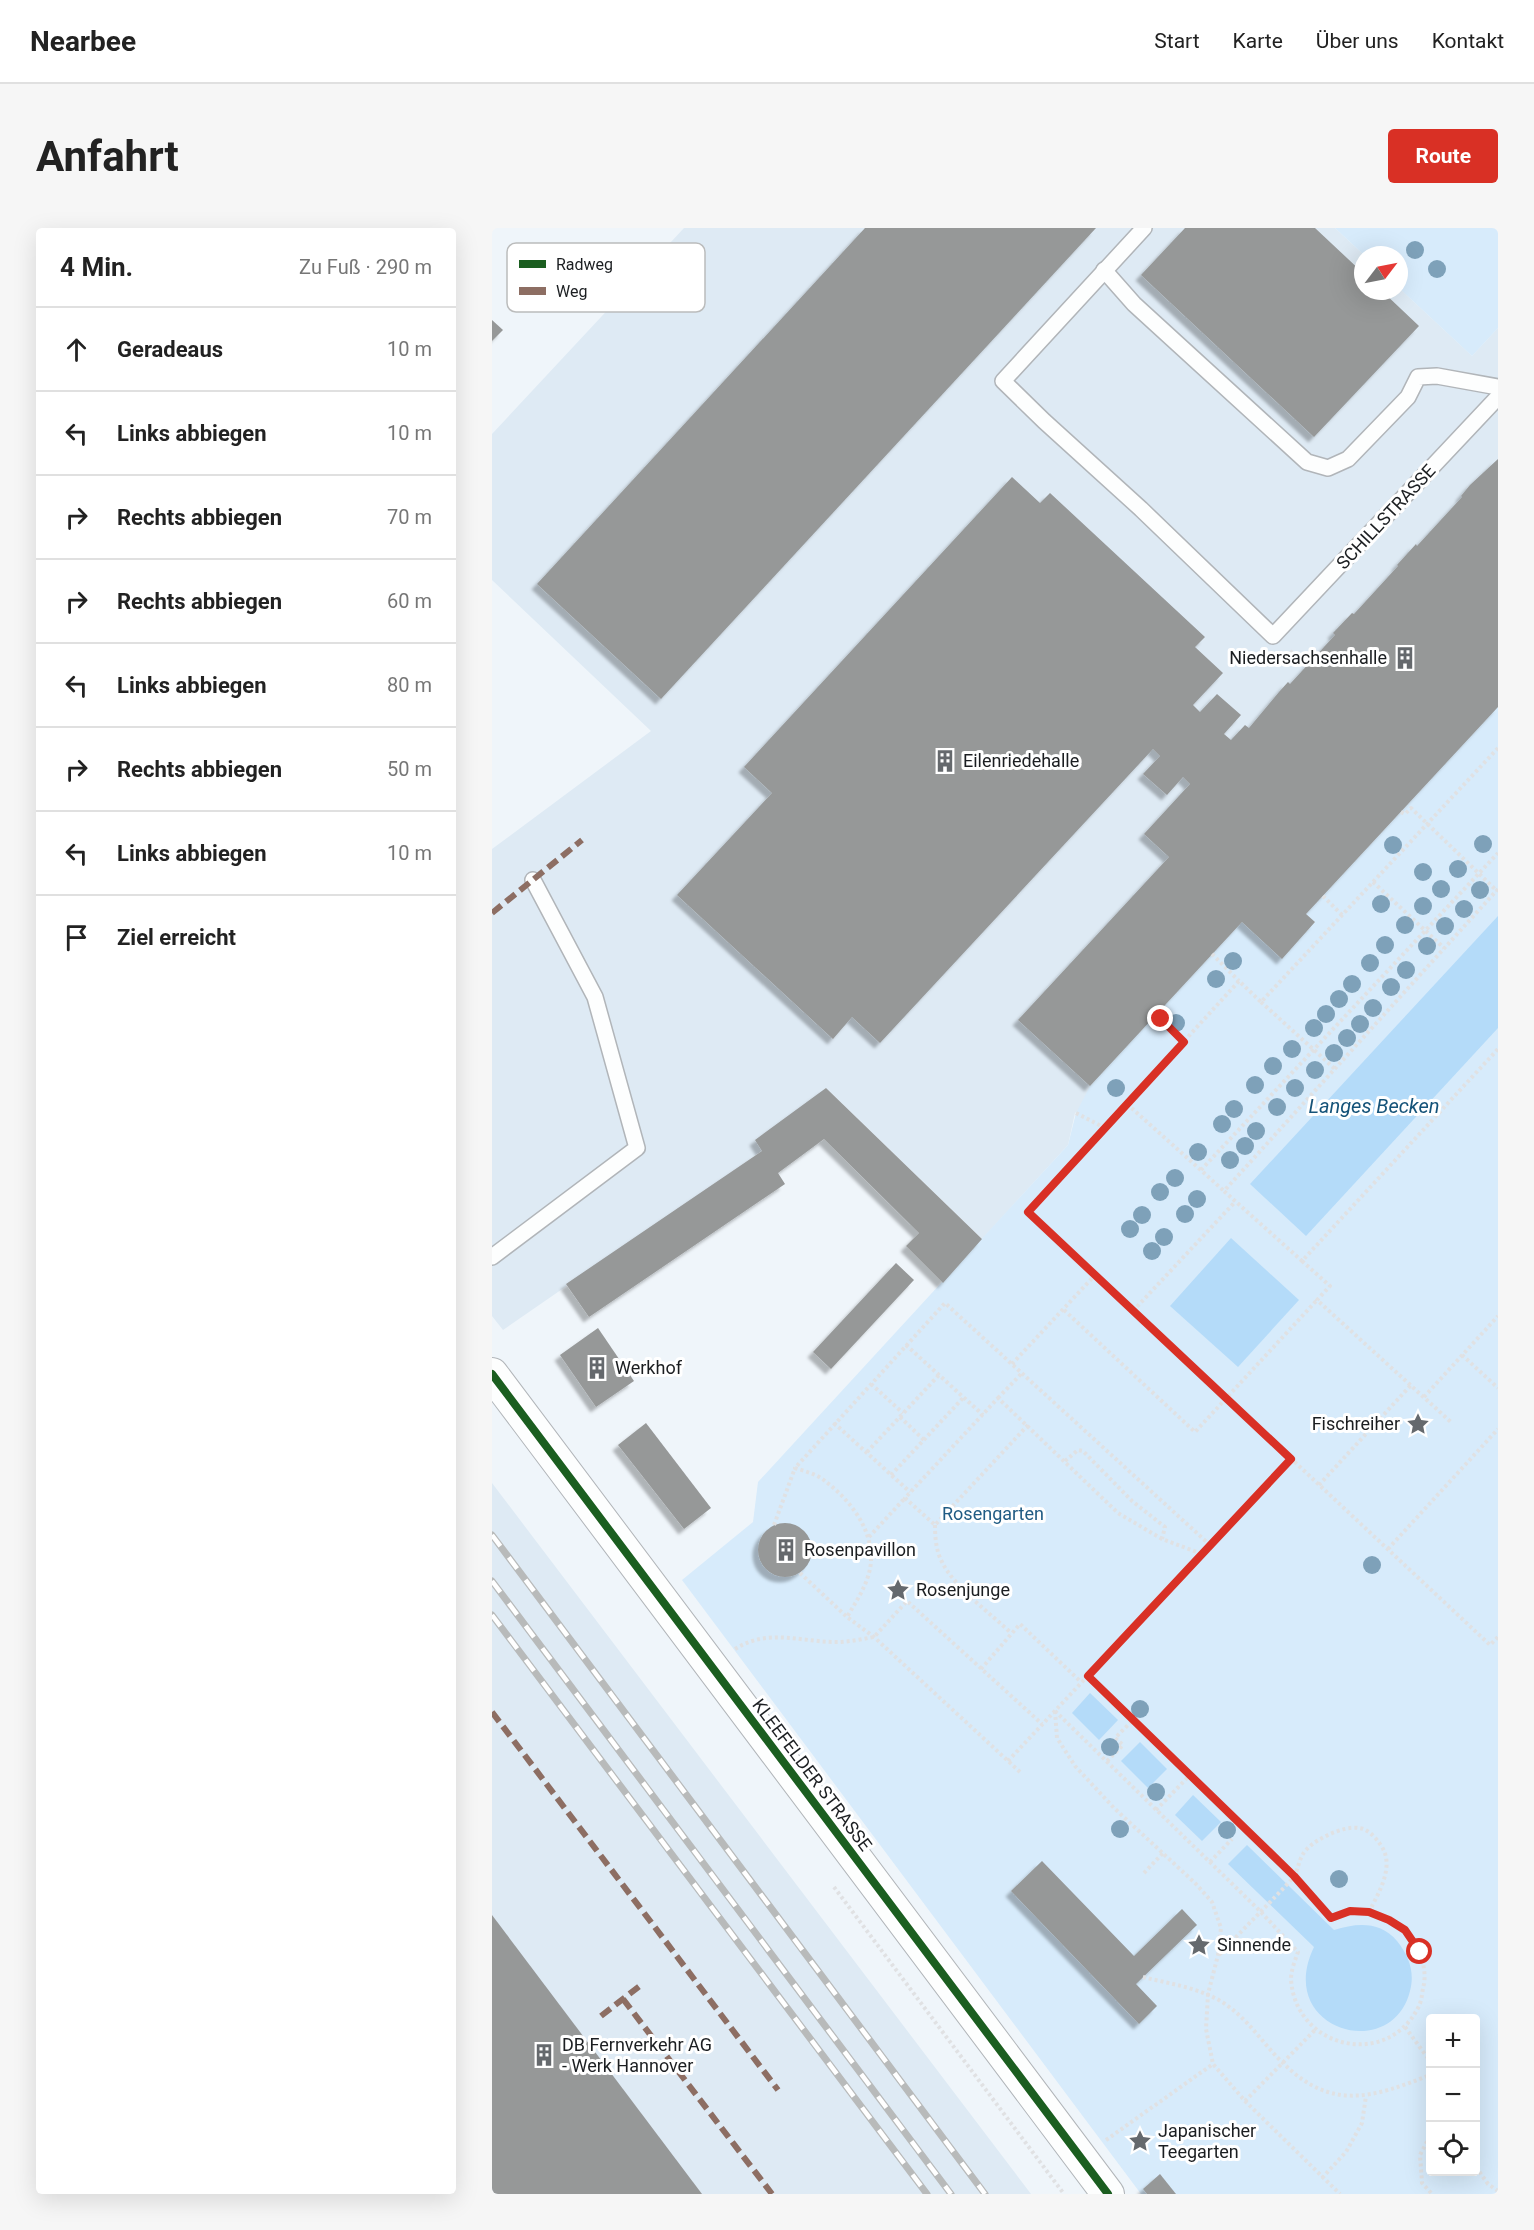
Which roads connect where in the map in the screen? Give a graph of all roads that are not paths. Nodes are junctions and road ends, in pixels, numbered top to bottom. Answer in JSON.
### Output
{"nodes":[{"id":1,"x":1144,"y":228,"type":"edge"},
{"id":2,"x":1104,"y":270,"type":"junction"},
{"id":3,"x":1498,"y":387,"type":"edge"},
{"id":4,"x":1498,"y":398,"type":"edge"},
{"id":5,"x":533,"y":880,"type":"dead end"},
{"id":6,"x":492,"y":1257,"type":"edge"},
{"id":7,"x":492,"y":1374,"type":"edge"},
{"id":8,"x":1108,"y":2194,"type":"edge"}],
"edges":[{"from":1,"to":2,"type":"lane"},
{"from":2,"to":3,"type":"lane"},
{"from":2,"to":4,"type":"lane","name":"SCHILLSTRASSE"},
{"from":5,"to":6,"type":"lane"},
{"from":7,"to":8,"type":"street","name":"KLEEFELDER STRASSE"}]}
